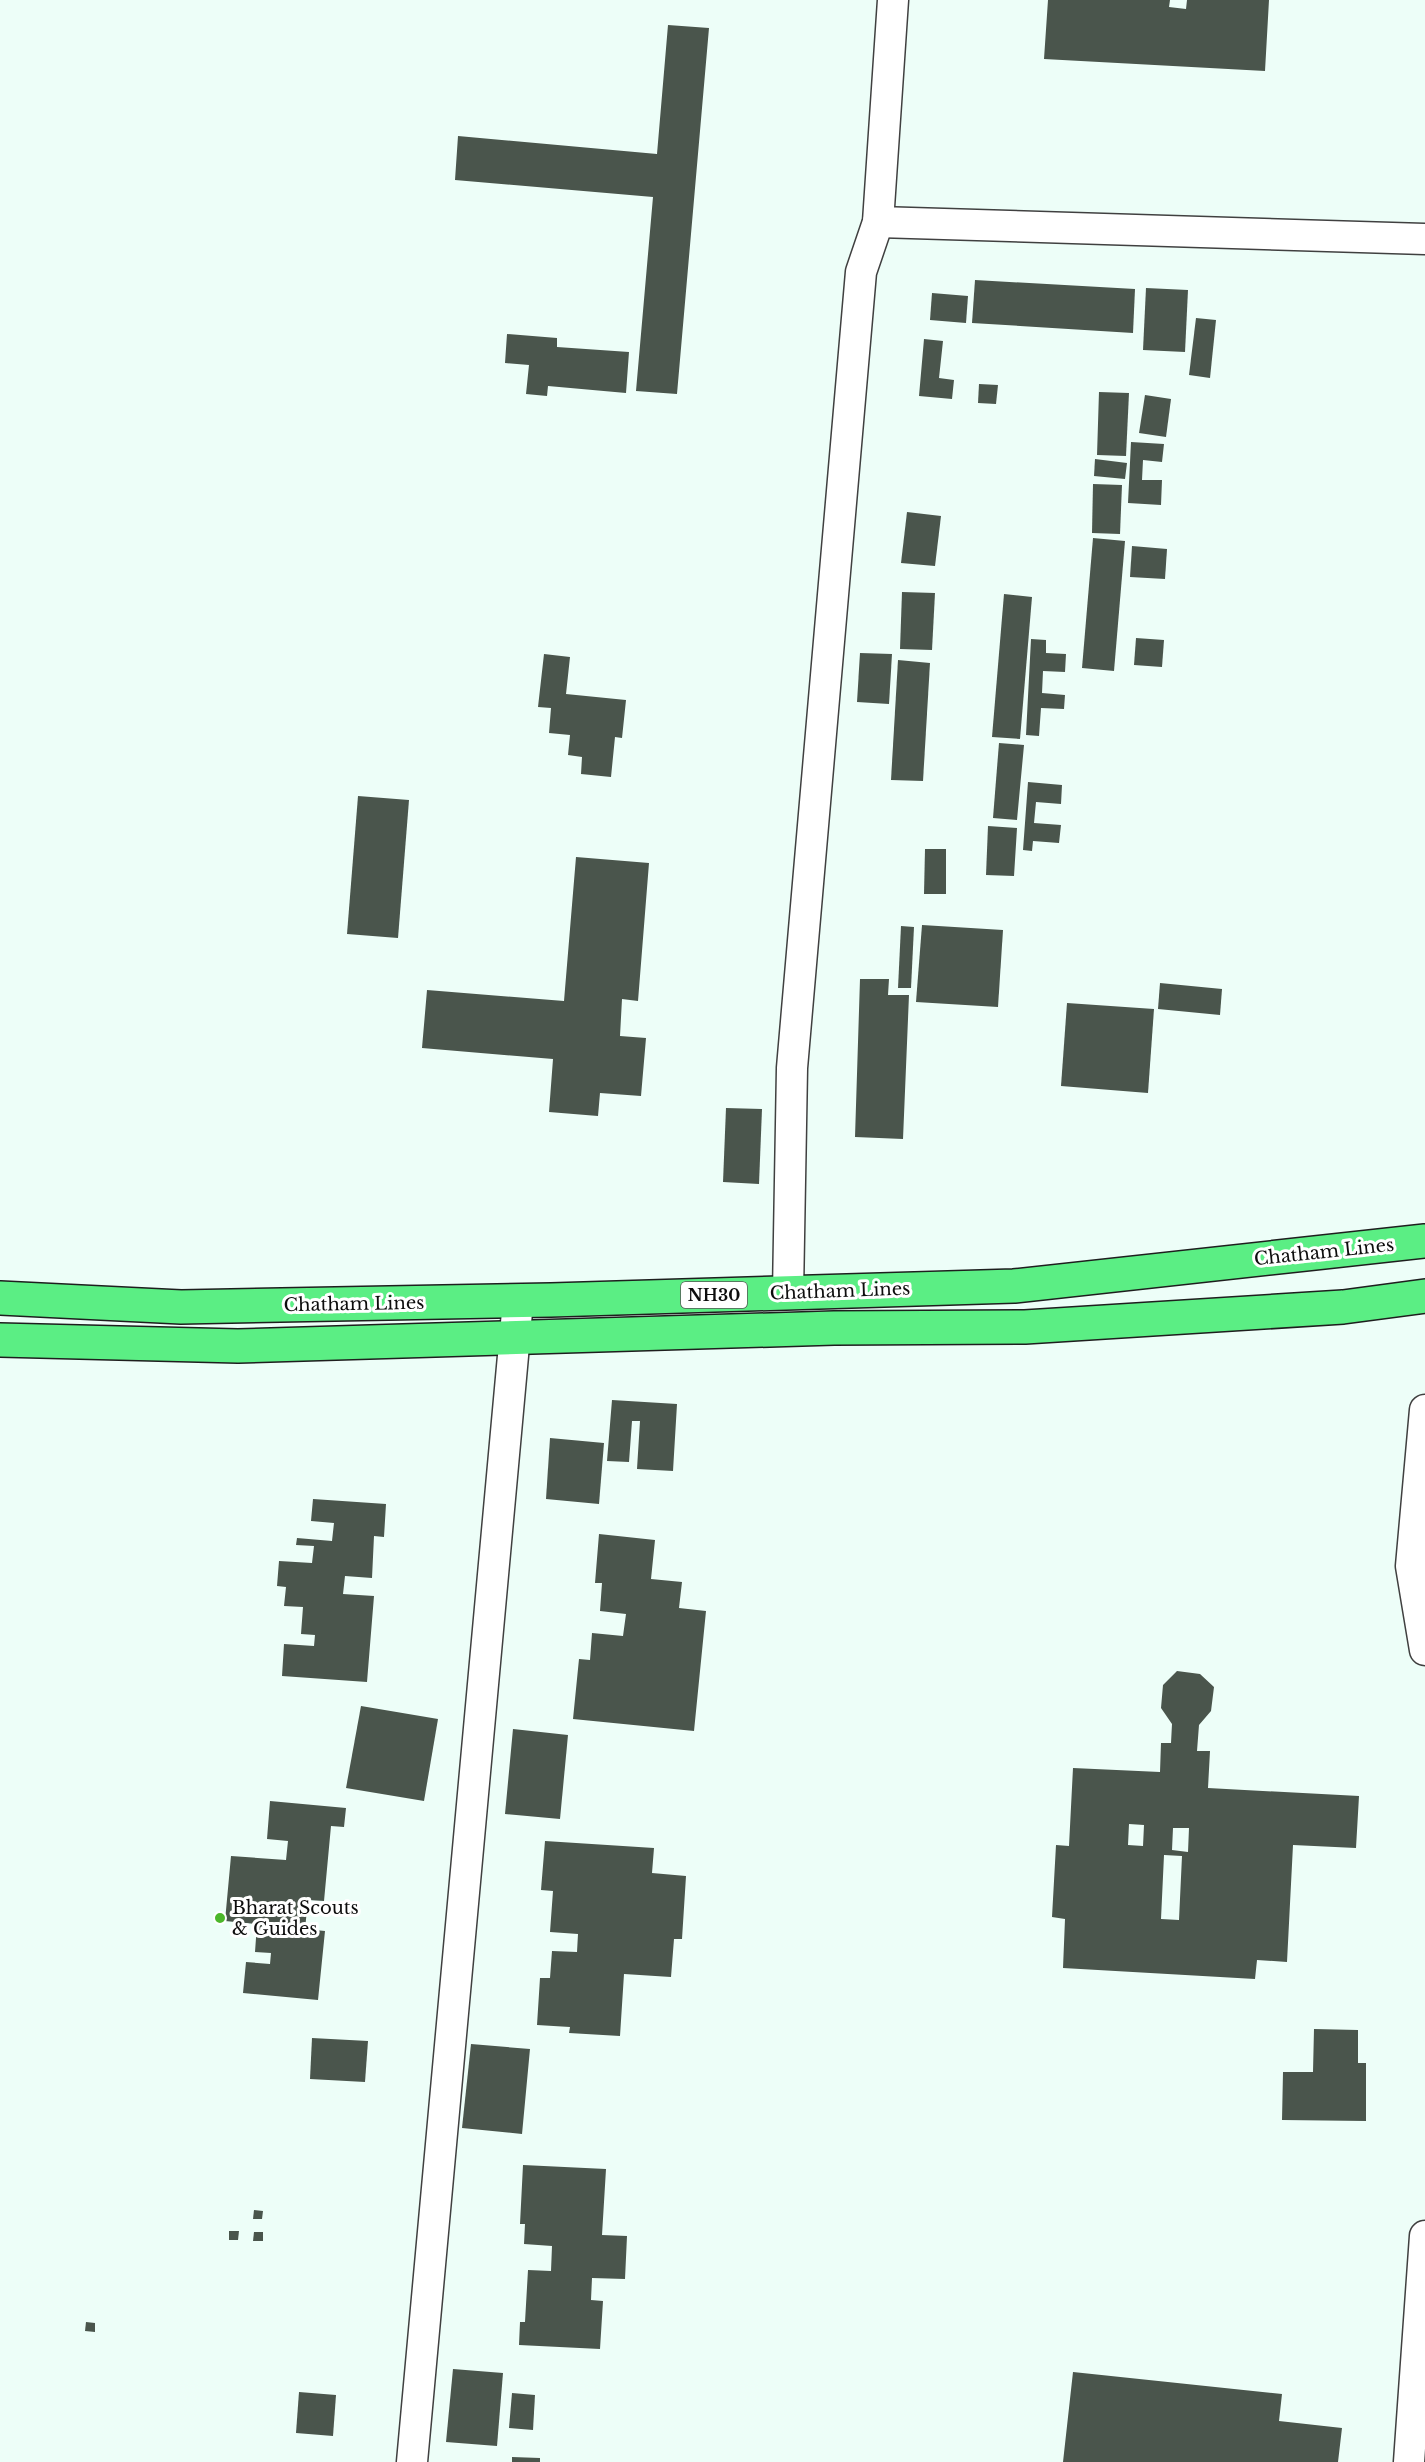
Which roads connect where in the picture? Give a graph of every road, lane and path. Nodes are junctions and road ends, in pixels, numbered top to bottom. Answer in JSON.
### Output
{"nodes":[{"id":1,"x":893,"y":0,"type":"edge"},
{"id":2,"x":878,"y":222,"type":"junction"},
{"id":3,"x":1425,"y":239,"type":"edge"},
{"id":4,"x":1425,"y":1241,"type":"edge"},
{"id":5,"x":788,"y":1293,"type":"junction"},
{"id":6,"x":1425,"y":1296,"type":"edge"},
{"id":7,"x":0,"y":1298,"type":"edge"},
{"id":8,"x":518,"y":1301,"type":"junction"},
{"id":9,"x":514,"y":1337,"type":"junction"},
{"id":10,"x":0,"y":1340,"type":"edge"},
{"id":11,"x":1425,"y":1410,"type":"edge"},
{"id":12,"x":1425,"y":1650,"type":"edge"},
{"id":13,"x":1425,"y":2236,"type":"edge"},
{"id":14,"x":412,"y":2462,"type":"edge"},
{"id":15,"x":1409,"y":2462,"type":"edge"}],
"edges":[{"from":1,"to":2,"type":"street"},
{"from":2,"to":3,"type":"street"},
{"from":2,"to":5,"type":"street"},
{"from":4,"to":5,"type":"highway","name":"Chatham Lines","number":"NH30"},
{"from":5,"to":8,"type":"highway","name":"Chatham Lines","number":"NH30"},
{"from":6,"to":9,"type":"highway","name":"Chatham Lines","number":"NH30"},
{"from":7,"to":8,"type":"highway","name":"Chatham Lines","number":"NH30"},
{"from":8,"to":9,"type":"street"},
{"from":9,"to":10,"type":"highway","name":"Chatham Lines","number":"NH30"},
{"from":9,"to":14,"type":"street"},
{"from":11,"to":12,"type":"street"},
{"from":13,"to":15,"type":"street"}]}
